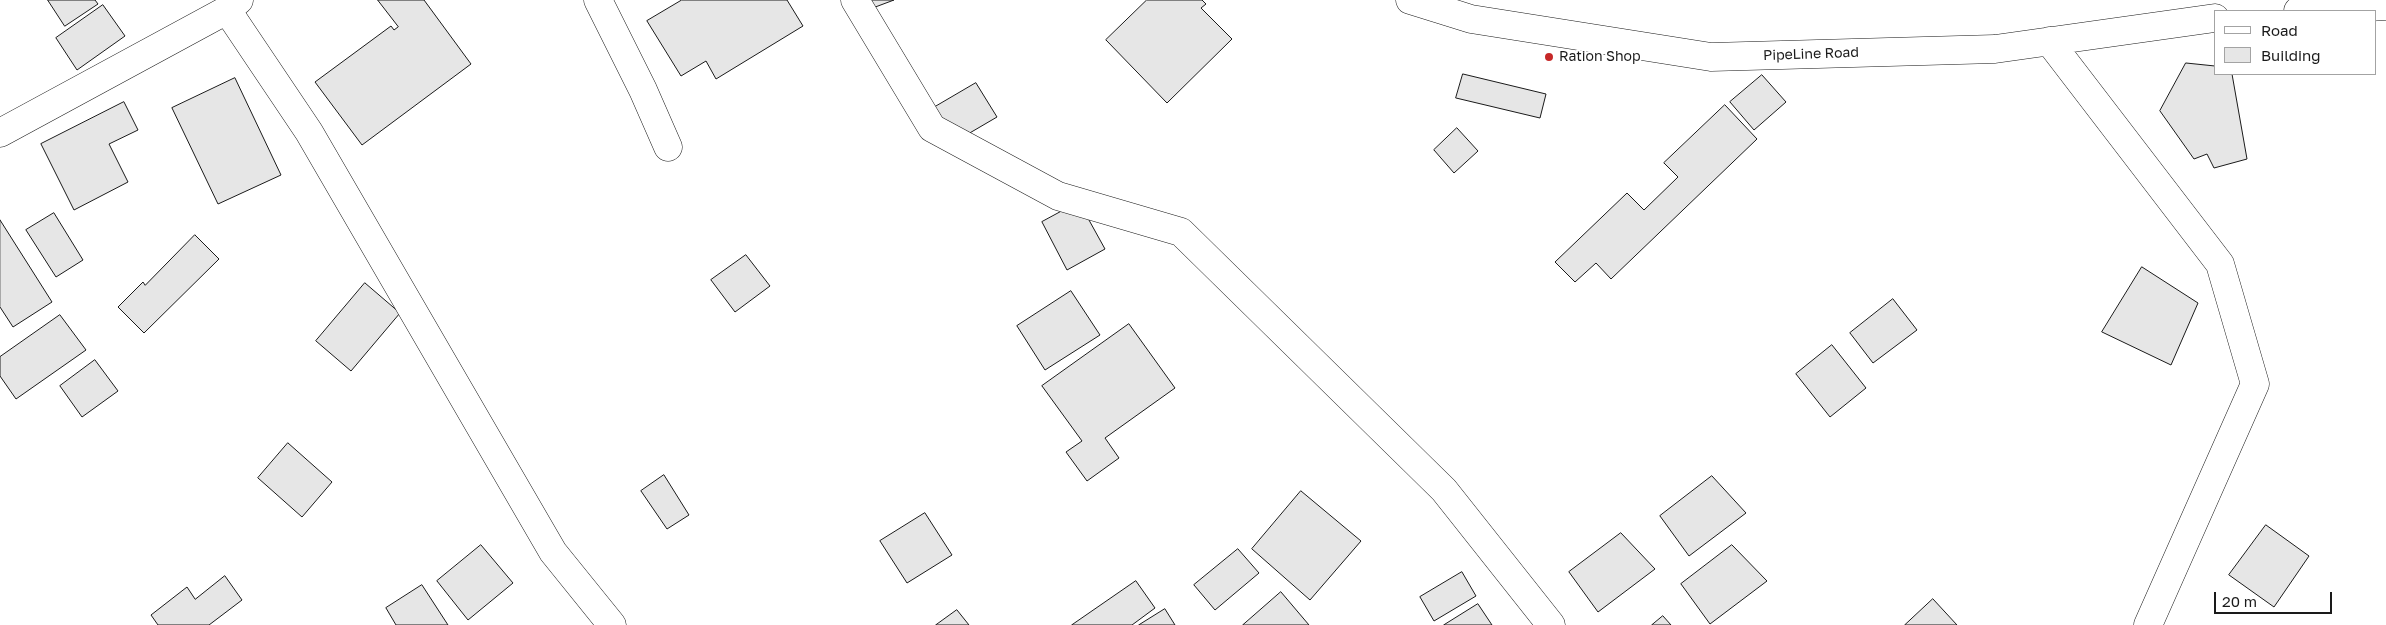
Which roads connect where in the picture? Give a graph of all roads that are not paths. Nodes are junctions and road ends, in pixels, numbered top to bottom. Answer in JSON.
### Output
{"nodes":[{"id":1,"x":598,"y":0,"type":"edge"},
{"id":2,"x":855,"y":0,"type":"edge"},
{"id":3,"x":1410,"y":0,"type":"edge"},
{"id":4,"x":233,"y":5,"type":"edge"},
{"id":5,"x":2386,"y":6,"type":"edge"},
{"id":6,"x":2316,"y":10,"type":"edge"},
{"id":7,"x":2214,"y":18,"type":"edge"},
{"id":8,"x":2049,"y":42,"type":"junction"},
{"id":9,"x":0,"y":133,"type":"edge"},
{"id":10,"x":668,"y":147,"type":"dead end"},
{"id":11,"x":612,"y":625,"type":"edge"},
{"id":12,"x":1551,"y":625,"type":"edge"},
{"id":13,"x":2148,"y":625,"type":"edge"}],
"edges":[{"from":1,"to":10,"type":"street"},
{"from":2,"to":12,"type":"street"},
{"from":3,"to":8,"type":"street","name":"PipeLine Road"},
{"from":4,"to":9,"type":"street"},
{"from":4,"to":11,"type":"street"},
{"from":5,"to":6,"type":"street"},
{"from":7,"to":8,"type":"street","name":"PipeLine Road"},
{"from":8,"to":13,"type":"street"}]}
